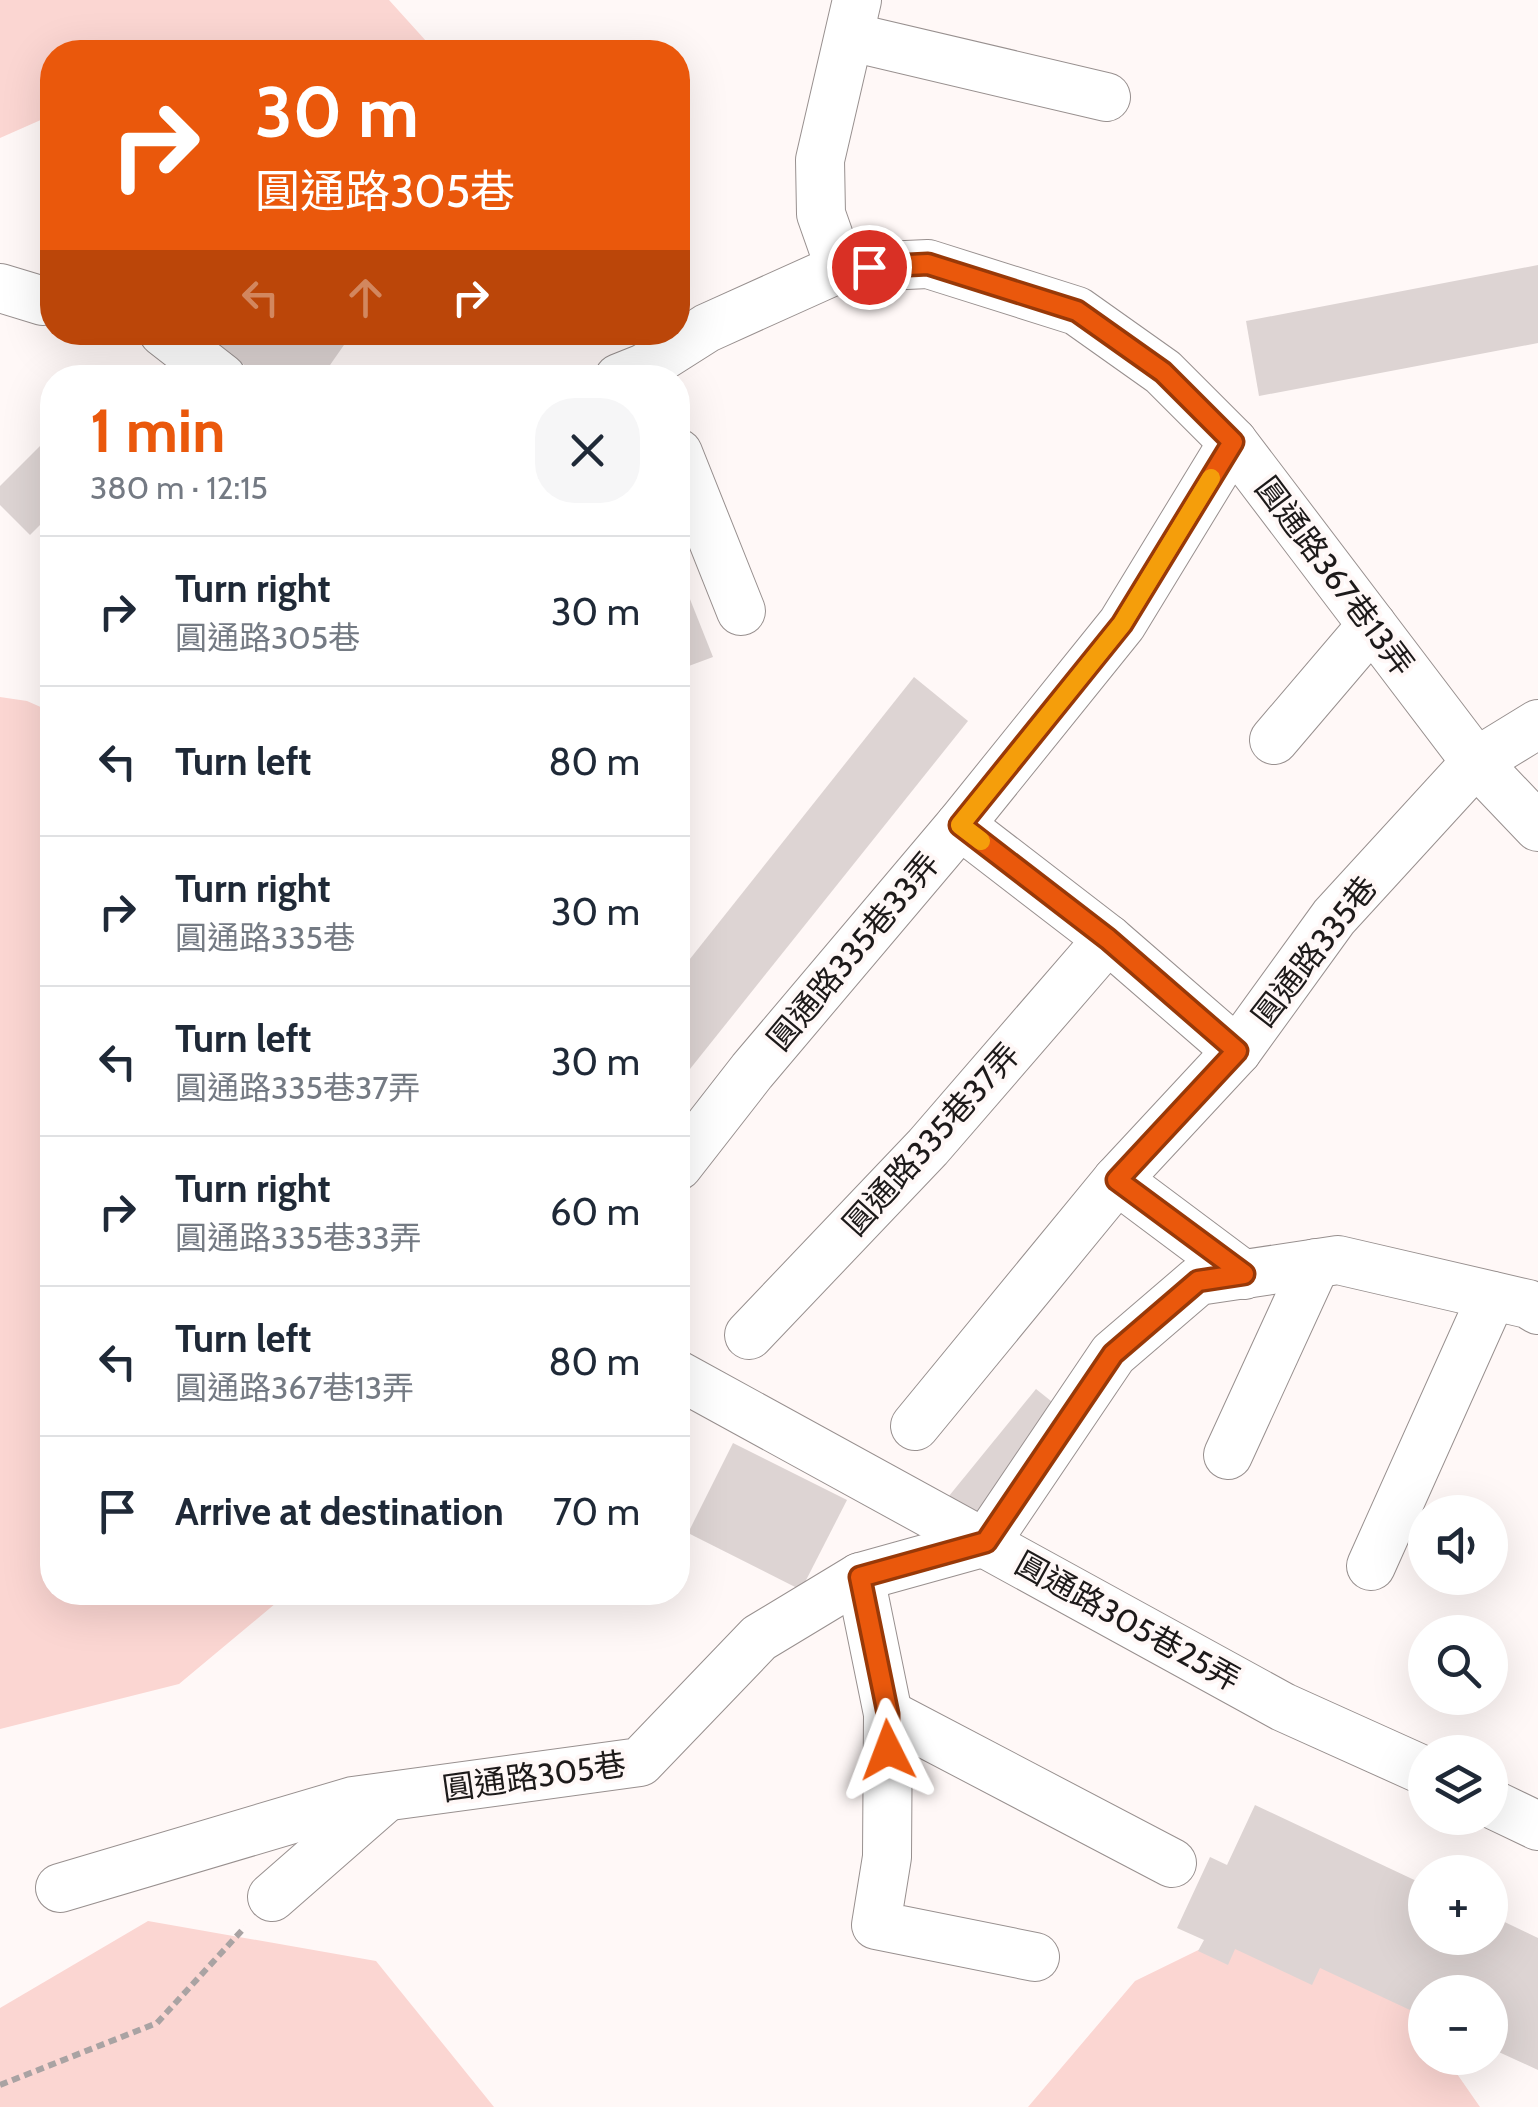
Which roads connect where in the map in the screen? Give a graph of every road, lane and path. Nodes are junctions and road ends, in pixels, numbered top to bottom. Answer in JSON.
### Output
{"nodes":[{"id":1,"x":854,"y":18,"type":"edge"},
{"id":2,"x":1106,"y":97,"type":"dead end"},
{"id":3,"x":840,"y":268,"type":"junction"},
{"id":4,"x":0,"y":288,"type":"edge"},
{"id":5,"x":40,"y":301,"type":"edge"},
{"id":6,"x":690,"y":339,"type":"edge"},
{"id":7,"x":180,"y":345,"type":"edge"},
{"id":8,"x":681,"y":345,"type":"edge"},
{"id":9,"x":205,"y":365,"type":"edge"},
{"id":10,"x":651,"y":365,"type":"edge"},
{"id":11,"x":1233,"y":442,"type":"junction"},
{"id":12,"x":690,"y":482,"type":"edge"},
{"id":13,"x":741,"y":611,"type":"dead end"},
{"id":14,"x":1372,"y":624,"type":"junction"},
{"id":15,"x":1538,"y":724,"type":"edge"},
{"id":16,"x":1274,"y":740,"type":"dead end"},
{"id":17,"x":1476,"y":762,"type":"junction"},
{"id":18,"x":960,"y":825,"type":"junction"},
{"id":19,"x":1538,"y":827,"type":"edge"},
{"id":20,"x":1108,"y":939,"type":"junction"},
{"id":21,"x":1237,"y":1051,"type":"junction"},
{"id":22,"x":690,"y":1150,"type":"edge"},
{"id":23,"x":1117,"y":1180,"type":"junction"},
{"id":24,"x":1316,"y":1263,"type":"junction"},
{"id":25,"x":1244,"y":1274,"type":"junction"},
{"id":26,"x":1524,"y":1298,"type":"edge"},
{"id":27,"x":749,"y":1335,"type":"dead end"},
{"id":28,"x":690,"y":1382,"type":"edge"},
{"id":29,"x":915,"y":1426,"type":"dead end"},
{"id":30,"x":1228,"y":1455,"type":"dead end"},
{"id":31,"x":986,"y":1542,"type":"junction"},
{"id":32,"x":1371,"y":1566,"type":"dead end"},
{"id":33,"x":860,"y":1577,"type":"junction"},
{"id":34,"x":888,"y":1714,"type":"junction"},
{"id":35,"x":1408,"y":1763,"type":"edge"},
{"id":36,"x":370,"y":1799,"type":"junction"},
{"id":37,"x":1508,"y":1811,"type":"edge"},
{"id":38,"x":1538,"y":1826,"type":"edge"},
{"id":39,"x":1172,"y":1863,"type":"dead end"},
{"id":40,"x":60,"y":1888,"type":"dead end"},
{"id":41,"x":272,"y":1897,"type":"joint"},
{"id":42,"x":1035,"y":1958,"type":"dead end"},
{"id":43,"x":0,"y":2084,"type":"edge"}],
"edges":[{"from":1,"to":2,"type":"street"},
{"from":1,"to":3,"type":"street"},
{"from":3,"to":6,"type":"street"},
{"from":3,"to":11,"type":"street","name":"圓通路367巷13弄"},
{"from":4,"to":5,"type":"street"},
{"from":7,"to":9,"type":"street"},
{"from":8,"to":10,"type":"street"},
{"from":11,"to":14,"type":"street","name":"圓通路367巷13弄"},
{"from":11,"to":18,"type":"street","name":"圓通路335巷33弄"},
{"from":12,"to":13,"type":"street"},
{"from":14,"to":16,"type":"street"},
{"from":14,"to":17,"type":"street","name":"圓通路367巷13弄"},
{"from":15,"to":17,"type":"street","name":"圓通路335巷"},
{"from":17,"to":19,"type":"street"},
{"from":17,"to":21,"type":"street","name":"圓通路335巷"},
{"from":18,"to":20,"type":"street"},
{"from":18,"to":22,"type":"street","name":"圓通路335巷33弄"},
{"from":20,"to":21,"type":"street"},
{"from":20,"to":27,"type":"street","name":"圓通路335巷37弄"},
{"from":21,"to":23,"type":"street","name":"圓通路335巷"},
{"from":23,"to":25,"type":"street"},
{"from":23,"to":29,"type":"street","name":"圓通路335巷"},
{"from":24,"to":25,"type":"street"},
{"from":24,"to":26,"type":"street"},
{"from":24,"to":30,"type":"street"},
{"from":25,"to":31,"type":"street"},
{"from":26,"to":32,"type":"street"},
{"from":28,"to":31,"type":"street","name":"圓通路305巷25弄"},
{"from":31,"to":33,"type":"street","name":"圓通路305巷"},
{"from":31,"to":35,"type":"street","name":"圓通路305巷25弄"},
{"from":33,"to":34,"type":"street"},
{"from":33,"to":36,"type":"street","name":"圓通路305巷"},
{"from":34,"to":39,"type":"street"},
{"from":34,"to":42,"type":"street"},
{"from":36,"to":40,"type":"street","name":"圓通路305巷"},
{"from":36,"to":41,"type":"street"},
{"from":37,"to":38,"type":"street"},
{"from":41,"to":43,"type":"path"}]}
